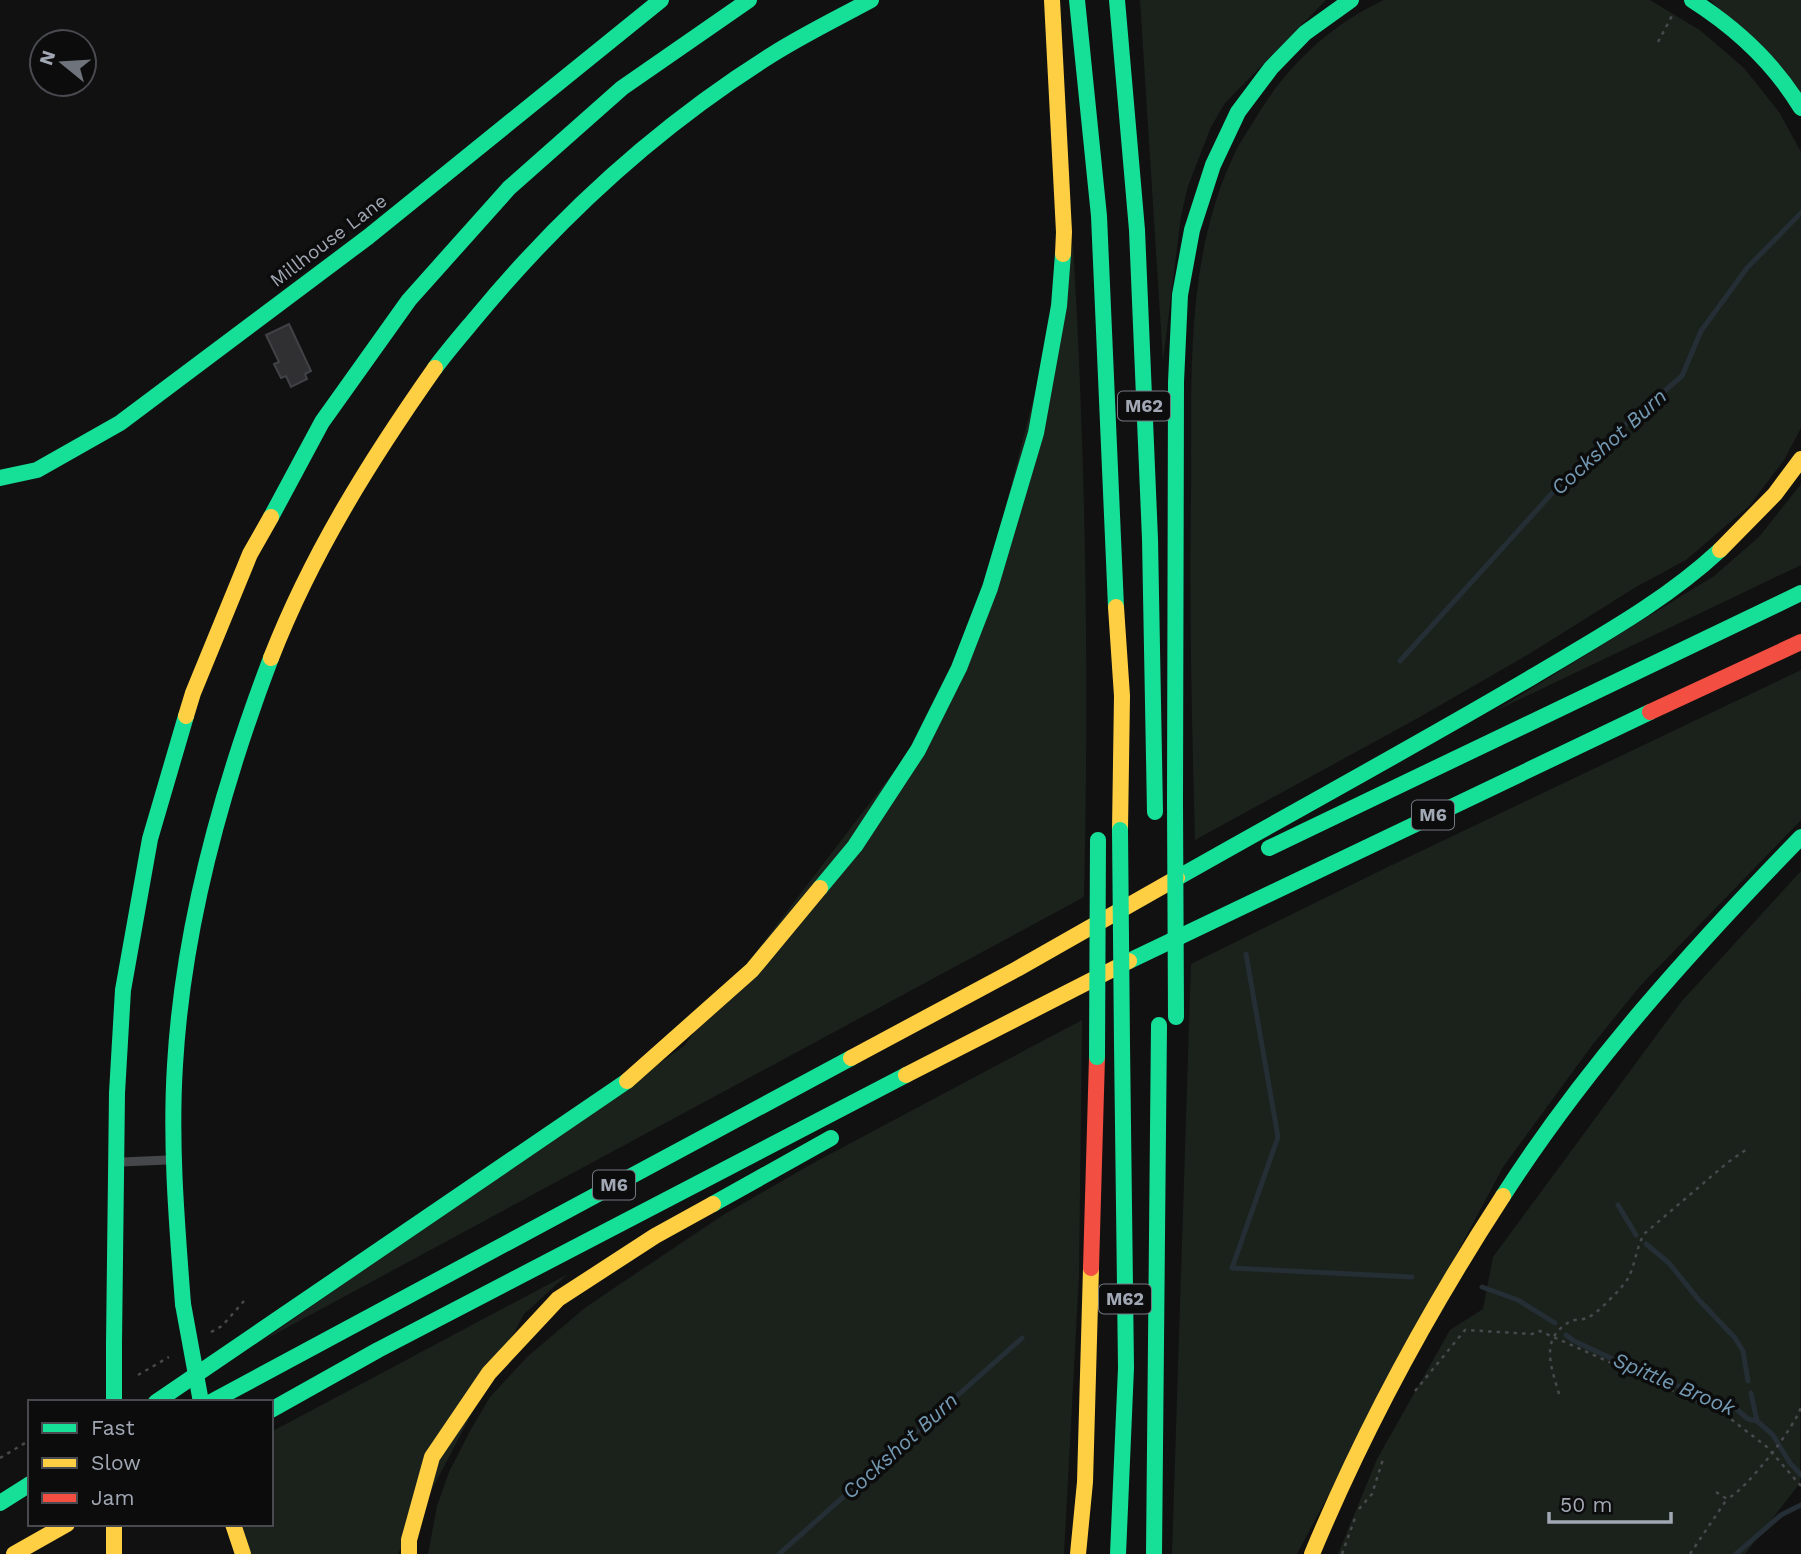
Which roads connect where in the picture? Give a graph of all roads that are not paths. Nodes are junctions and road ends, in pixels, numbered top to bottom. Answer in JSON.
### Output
{"nodes":[{"id":1,"x":661,"y":0,"type":"edge"},
{"id":2,"x":749,"y":0,"type":"edge"},
{"id":3,"x":871,"y":0,"type":"edge"},
{"id":4,"x":1052,"y":0,"type":"edge"},
{"id":5,"x":1077,"y":0,"type":"edge"},
{"id":6,"x":1117,"y":0,"type":"edge"},
{"id":7,"x":1351,"y":0,"type":"edge"},
{"id":8,"x":1692,"y":0,"type":"edge"},
{"id":9,"x":1801,"y":107,"type":"edge"},
{"id":10,"x":1801,"y":459,"type":"edge"},
{"id":11,"x":0,"y":478,"type":"edge"},
{"id":12,"x":1801,"y":593,"type":"edge"},
{"id":13,"x":1115,"y":595,"type":"junction"},
{"id":14,"x":1801,"y":642,"type":"edge"},
{"id":15,"x":1105,"y":738,"type":"dead end"},
{"id":16,"x":1156,"y":819,"type":"dead end"},
{"id":17,"x":1099,"y":834,"type":"dead end"},
{"id":18,"x":1801,"y":837,"type":"edge"},
{"id":19,"x":1254,"y":855,"type":"dead end"},
{"id":20,"x":1156,"y":865,"type":"dead end"},
{"id":21,"x":1229,"y":867,"type":"dead end"},
{"id":22,"x":1157,"y":905,"type":"dead end"},
{"id":23,"x":1157,"y":932,"type":"dead end"},
{"id":24,"x":1158,"y":959,"type":"dead end"},
{"id":25,"x":1017,"y":970,"type":"junction"},
{"id":26,"x":1067,"y":991,"type":"junction"},
{"id":27,"x":1159,"y":1019,"type":"dead end"},
{"id":28,"x":930,"y":1081,"type":"dead end"},
{"id":29,"x":848,"y":1129,"type":"dead end"},
{"id":30,"x":172,"y":1160,"type":"junction"},
{"id":31,"x":116,"y":1162,"type":"junction"},
{"id":32,"x":1159,"y":1173,"type":"junction"},
{"id":33,"x":114,"y":1400,"type":"edge"},
{"id":34,"x":159,"y":1400,"type":"edge"},
{"id":35,"x":201,"y":1400,"type":"edge"},
{"id":36,"x":215,"y":1400,"type":"edge"},
{"id":37,"x":273,"y":1409,"type":"edge"},
{"id":38,"x":28,"y":1485,"type":"edge"},
{"id":39,"x":0,"y":1503,"type":"edge"},
{"id":40,"x":28,"y":1503,"type":"edge"},
{"id":41,"x":0,"y":1518,"type":"edge"},
{"id":42,"x":63,"y":1526,"type":"edge"},
{"id":43,"x":114,"y":1526,"type":"edge"},
{"id":44,"x":234,"y":1526,"type":"edge"},
{"id":45,"x":14,"y":1554,"type":"edge"},
{"id":46,"x":114,"y":1554,"type":"edge"},
{"id":47,"x":243,"y":1554,"type":"edge"},
{"id":48,"x":409,"y":1554,"type":"edge"},
{"id":49,"x":1078,"y":1554,"type":"edge"},
{"id":50,"x":1118,"y":1554,"type":"edge"},
{"id":51,"x":1154,"y":1554,"type":"edge"},
{"id":52,"x":1312,"y":1554,"type":"edge"}],
"edges":[{"from":1,"to":11,"type":"main road","name":"Millhouse Lane"},
{"from":2,"to":31,"type":"main road"},
{"from":3,"to":30,"type":"main road"},
{"from":4,"to":34,"type":"main road"},
{"from":5,"to":13,"type":"main road","number":"M62"},
{"from":6,"to":16,"type":"main road","number":"M62"},
{"from":7,"to":32,"type":"main road","bridge":true},
{"from":8,"to":9,"type":"main road"},
{"from":10,"to":25,"type":"main road"},
{"from":12,"to":19,"type":"main road","number":"M6"},
{"from":13,"to":15,"type":"main road"},
{"from":13,"to":50,"type":"main road","number":"M62","bridge":true},
{"from":14,"to":26,"type":"main road","number":"M6"},
{"from":17,"to":49,"type":"main road","bridge":true},
{"from":18,"to":52,"type":"main road"},
{"from":20,"to":22,"type":"main road"},
{"from":21,"to":25,"type":"main road","number":"M6"},
{"from":23,"to":24,"type":"main road"},
{"from":25,"to":36,"type":"main road","number":"M6"},
{"from":26,"to":28,"type":"main road"},
{"from":26,"to":37,"type":"main road","number":"M6"},
{"from":27,"to":32,"type":"main road","number":"M62"},
{"from":29,"to":48,"type":"main road"},
{"from":30,"to":31,"type":"lane"},
{"from":30,"to":35,"type":"main road","bridge":true},
{"from":31,"to":33,"type":"main road","bridge":true},
{"from":32,"to":51,"type":"main road","number":"M62"},
{"from":38,"to":39,"type":"main road"},
{"from":40,"to":41,"type":"main road"},
{"from":42,"to":45,"type":"main road"},
{"from":43,"to":46,"type":"main road"},
{"from":44,"to":47,"type":"main road"}]}
